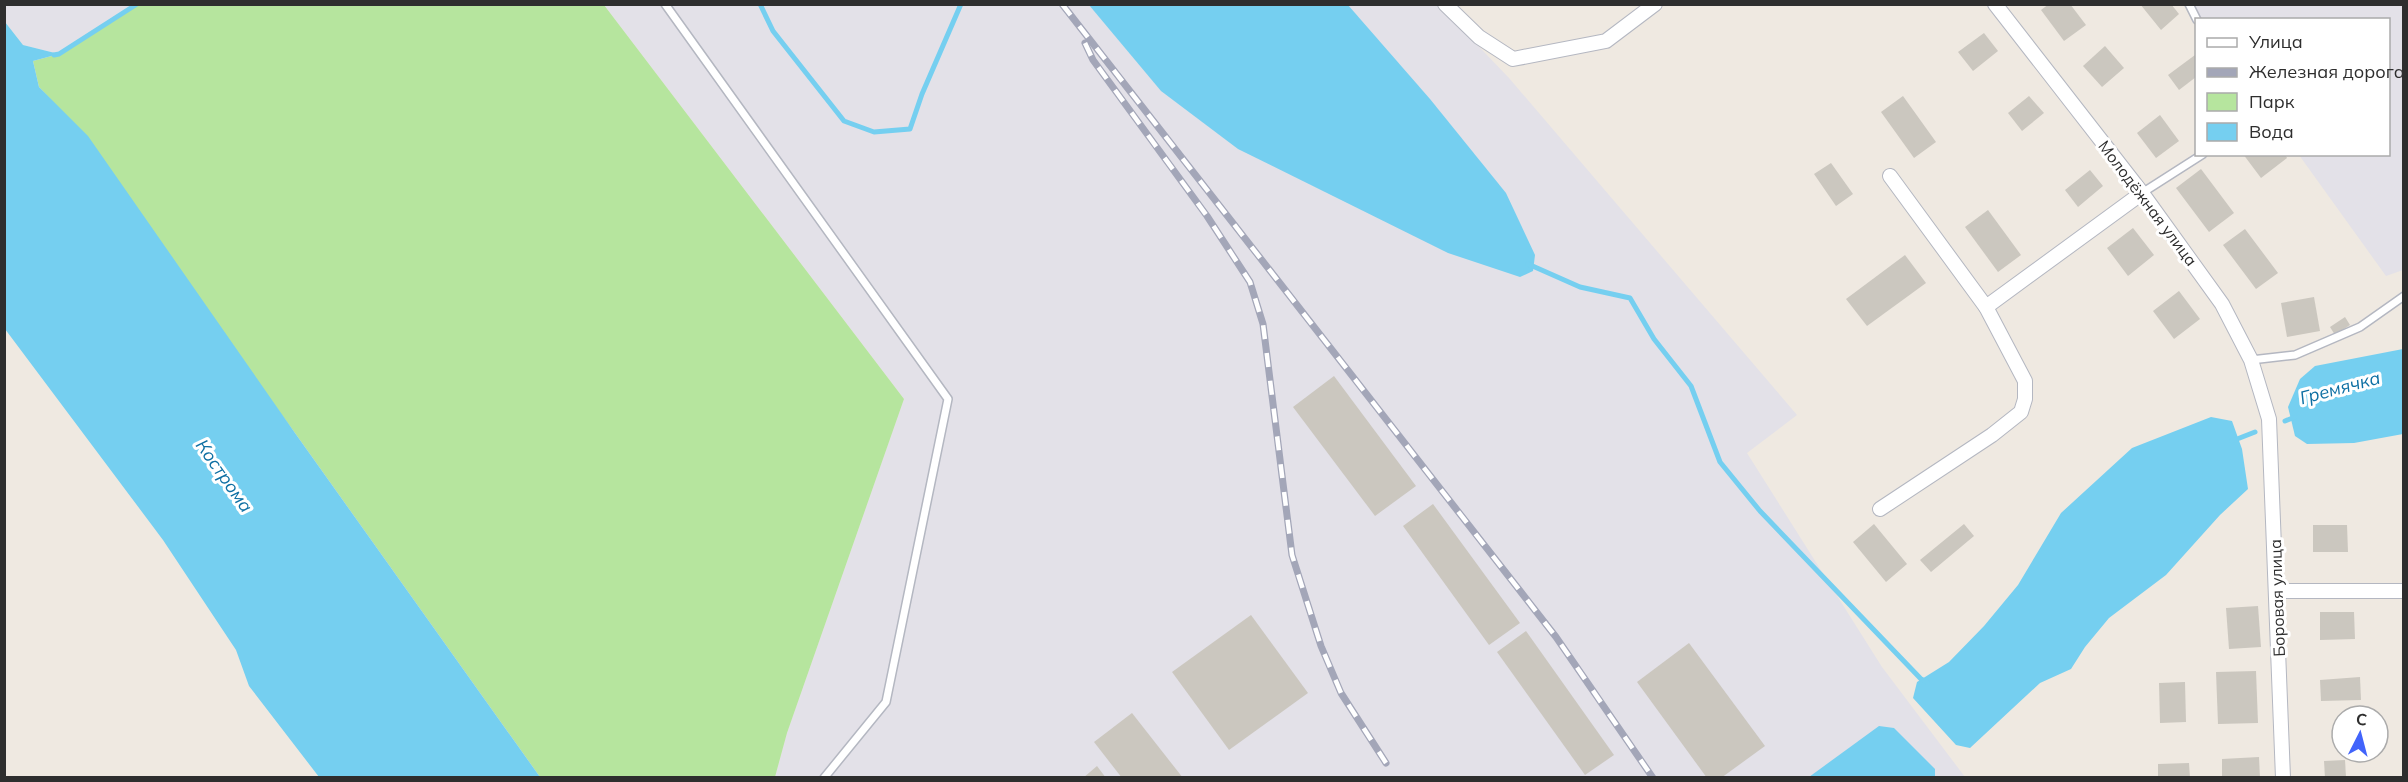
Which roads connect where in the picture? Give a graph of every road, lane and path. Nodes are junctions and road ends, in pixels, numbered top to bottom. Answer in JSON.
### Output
{"nodes":[{"id":1,"x":665,"y":4,"type":"edge"},
{"id":2,"x":1445,"y":4,"type":"edge"},
{"id":3,"x":1655,"y":4,"type":"edge"},
{"id":4,"x":1995,"y":4,"type":"edge"},
{"id":5,"x":2189,"y":4,"type":"edge"},
{"id":6,"x":2196,"y":18,"type":"edge"},
{"id":7,"x":2200,"y":156,"type":"edge"},
{"id":8,"x":1890,"y":176,"type":"dead end"},
{"id":9,"x":2142,"y":193,"type":"junction"},
{"id":10,"x":2403,"y":296,"type":"edge"},
{"id":11,"x":1986,"y":307,"type":"junction"},
{"id":12,"x":2251,"y":360,"type":"junction"},
{"id":13,"x":2269,"y":419,"type":"joint"},
{"id":14,"x":1880,"y":509,"type":"dead end"},
{"id":15,"x":2277,"y":591,"type":"junction"},
{"id":16,"x":2403,"y":591,"type":"edge"},
{"id":17,"x":824,"y":777,"type":"edge"},
{"id":18,"x":2283,"y":777,"type":"edge"}],
"edges":[{"from":1,"to":17,"type":"lane"},
{"from":2,"to":3,"type":"street"},
{"from":4,"to":9,"type":"street","name":"Молодёжная улица"},
{"from":5,"to":6,"type":"lane"},
{"from":7,"to":9,"type":"lane"},
{"from":8,"to":11,"type":"street"},
{"from":9,"to":11,"type":"street"},
{"from":9,"to":12,"type":"street","name":"Молодёжная улица"},
{"from":10,"to":12,"type":"lane"},
{"from":11,"to":14,"type":"street"},
{"from":12,"to":13,"type":"street","name":"Молодёжная улица"},
{"from":13,"to":15,"type":"street","name":"Боровая улица"},
{"from":15,"to":16,"type":"street"},
{"from":15,"to":18,"type":"street","name":"Боровая улица"}]}
